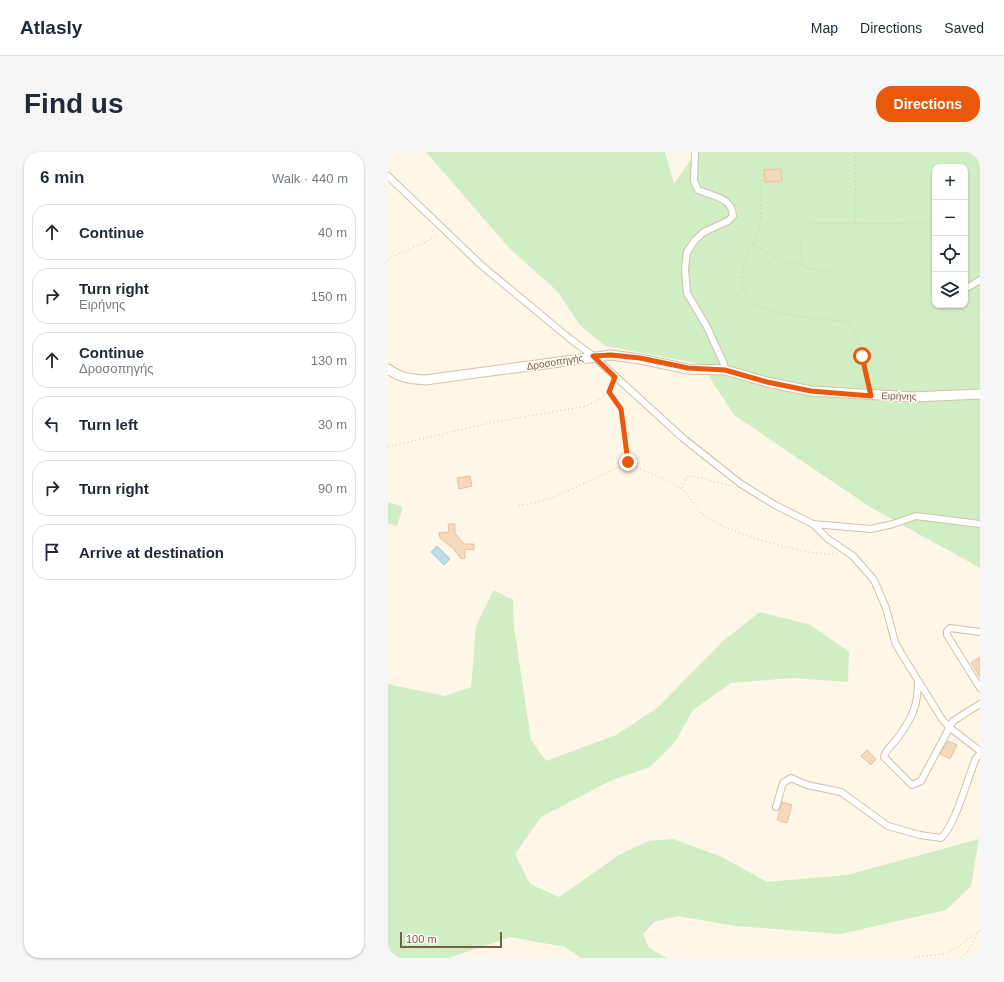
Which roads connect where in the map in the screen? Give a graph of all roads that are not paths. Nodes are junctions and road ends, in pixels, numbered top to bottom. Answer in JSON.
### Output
{"nodes":[{"id":1,"x":695,"y":152,"type":"edge"},
{"id":2,"x":388,"y":176,"type":"edge"},
{"id":3,"x":980,"y":280,"type":"edge"},
{"id":4,"x":968,"y":287,"type":"edge"},
{"id":5,"x":593,"y":356,"type":"junction"},
{"id":6,"x":388,"y":369,"type":"edge"},
{"id":7,"x":725,"y":370,"type":"junction"},
{"id":8,"x":980,"y":394,"type":"edge"},
{"id":9,"x":813,"y":524,"type":"junction"},
{"id":10,"x":980,"y":524,"type":"edge"},
{"id":11,"x":980,"y":632,"type":"edge"},
{"id":12,"x":918,"y":680,"type":"junction"},
{"id":13,"x":980,"y":688,"type":"edge"},
{"id":14,"x":980,"y":704,"type":"edge"},
{"id":15,"x":949,"y":727,"type":"junction"},
{"id":16,"x":980,"y":753,"type":"edge"},
{"id":17,"x":776,"y":807,"type":"dead end"}],
"edges":[{"from":1,"to":7,"type":"street"},
{"from":2,"to":5,"type":"street"},
{"from":3,"to":4,"type":"street"},
{"from":5,"to":6,"type":"street","name":"Δροσοπηγής"},
{"from":5,"to":7,"type":"street","name":"Δροσοπηγής"},
{"from":5,"to":9,"type":"street"},
{"from":7,"to":8,"type":"street","name":"Ειρήνης"},
{"from":9,"to":10,"type":"street"},
{"from":9,"to":12,"type":"street"},
{"from":11,"to":13,"type":"street"},
{"from":12,"to":15,"type":"street"},
{"from":12,"to":15,"type":"street"},
{"from":14,"to":15,"type":"street"},
{"from":15,"to":16,"type":"street"},
{"from":16,"to":17,"type":"street"}]}
